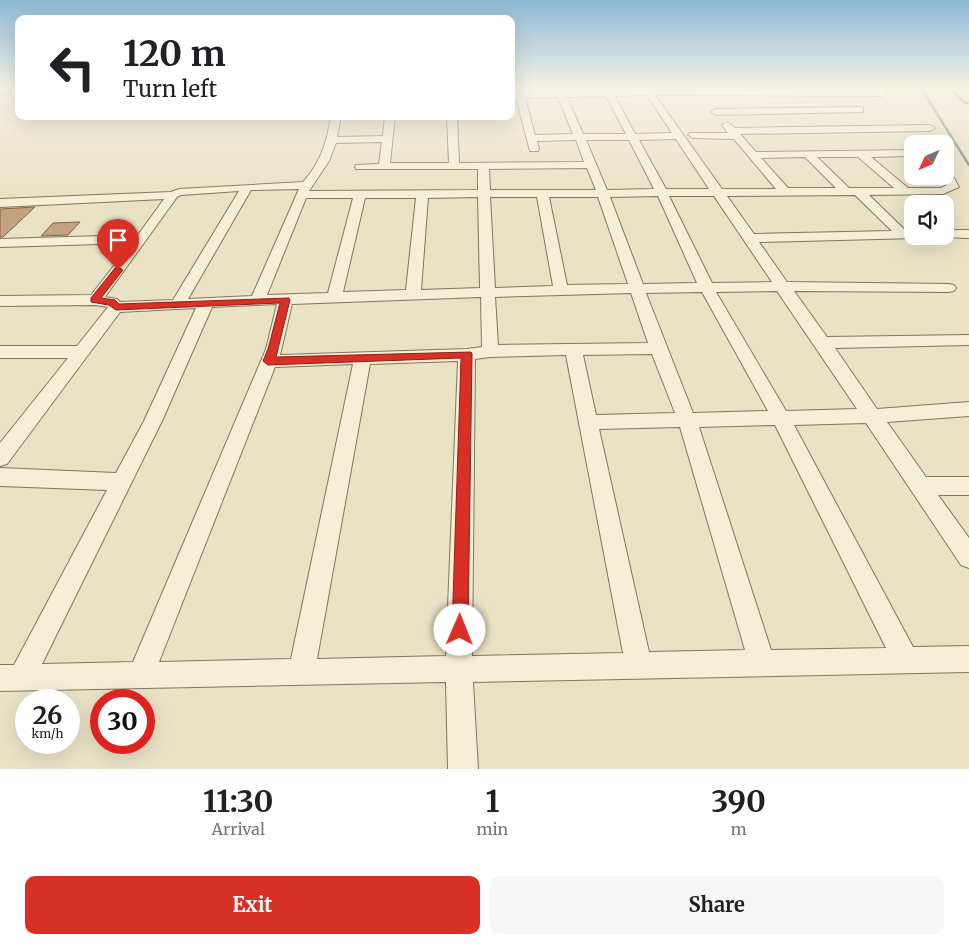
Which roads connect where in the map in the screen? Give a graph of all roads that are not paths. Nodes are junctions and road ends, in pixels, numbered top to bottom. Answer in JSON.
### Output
{"nodes":[{"id":1,"x":335,"y":124,"type":"edge"},
{"id":2,"x":389,"y":124,"type":"edge"},
{"id":3,"x":452,"y":124,"type":"edge"},
{"id":4,"x":526,"y":124,"type":"edge"},
{"id":5,"x":574,"y":124,"type":"edge"},
{"id":6,"x":626,"y":124,"type":"edge"},
{"id":7,"x":676,"y":124,"type":"edge"},
{"id":8,"x":726,"y":124,"type":"edge"},
{"id":9,"x":878,"y":124,"type":"edge"},
{"id":10,"x":930,"y":128,"type":"dead end"},
{"id":11,"x":884,"y":129,"type":"junction"},
{"id":12,"x":734,"y":133,"type":"junction"},
{"id":13,"x":632,"y":136,"type":"junction"},
{"id":14,"x":686,"y":136,"type":"junction"},
{"id":15,"x":579,"y":137,"type":"junction"},
{"id":16,"x":531,"y":138,"type":"junction"},
{"id":17,"x":387,"y":139,"type":"junction"},
{"id":18,"x":332,"y":140,"type":"junction"},
{"id":19,"x":904,"y":145,"type":"edge"},
{"id":20,"x":904,"y":147,"type":"edge"},
{"id":21,"x":860,"y":153,"type":"junction"},
{"id":22,"x":807,"y":154,"type":"junction"},
{"id":23,"x":753,"y":155,"type":"junction"},
{"id":24,"x":537,"y":164,"type":"junction"},
{"id":25,"x":483,"y":165,"type":"junction"},
{"id":26,"x":590,"y":165,"type":"junction"},
{"id":27,"x":454,"y":166,"type":"junction"},
{"id":28,"x":360,"y":167,"type":"dead end"},
{"id":29,"x":384,"y":167,"type":"junction"},
{"id":30,"x":951,"y":185,"type":"edge"},
{"id":31,"x":247,"y":187,"type":"junction"},
{"id":32,"x":304,"y":190,"type":"junction"},
{"id":33,"x":661,"y":191,"type":"junction"},
{"id":34,"x":716,"y":191,"type":"junction"},
{"id":35,"x":784,"y":191,"type":"junction"},
{"id":36,"x":845,"y":191,"type":"junction"},
{"id":37,"x":858,"y":191,"type":"junction"},
{"id":38,"x":905,"y":191,"type":"junction"},
{"id":39,"x":542,"y":193,"type":"junction"},
{"id":40,"x":603,"y":193,"type":"junction"},
{"id":41,"x":360,"y":194,"type":"junction"},
{"id":42,"x":422,"y":194,"type":"junction"},
{"id":43,"x":485,"y":194,"type":"junction"},
{"id":44,"x":172,"y":195,"type":"junction"},
{"id":45,"x":0,"y":203,"type":"edge"},
{"id":46,"x":904,"y":231,"type":"edge"},
{"id":47,"x":954,"y":234,"type":"edge"},
{"id":48,"x":969,"y":234,"type":"edge"},
{"id":49,"x":904,"y":235,"type":"edge"},
{"id":50,"x":750,"y":238,"type":"junction"},
{"id":51,"x":142,"y":239,"type":"junction"},
{"id":52,"x":0,"y":243,"type":"edge"},
{"id":53,"x":784,"y":286,"type":"junction"},
{"id":54,"x":707,"y":288,"type":"junction"},
{"id":55,"x":950,"y":288,"type":"dead end"},
{"id":56,"x":561,"y":290,"type":"junction"},
{"id":57,"x":636,"y":290,"type":"junction"},
{"id":58,"x":487,"y":294,"type":"junction"},
{"id":59,"x":413,"y":295,"type":"junction"},
{"id":60,"x":334,"y":297,"type":"junction"},
{"id":61,"x":95,"y":300,"type":"junction"},
{"id":62,"x":285,"y":300,"type":"junction"},
{"id":63,"x":0,"y":301,"type":"edge"},
{"id":64,"x":257,"y":301,"type":"junction"},
{"id":65,"x":206,"y":303,"type":"junction"},
{"id":66,"x":178,"y":304,"type":"junction"},
{"id":67,"x":116,"y":307,"type":"junction"},
{"id":68,"x":969,"y":340,"type":"edge"},
{"id":69,"x":821,"y":343,"type":"junction"},
{"id":70,"x":658,"y":348,"type":"junction"},
{"id":71,"x":573,"y":350,"type":"junction"},
{"id":72,"x":490,"y":351,"type":"junction"},
{"id":73,"x":0,"y":352,"type":"edge"},
{"id":74,"x":81,"y":352,"type":"junction"},
{"id":75,"x":467,"y":354,"type":"junction"},
{"id":76,"x":363,"y":358,"type":"junction"},
{"id":77,"x":268,"y":361,"type":"junction"},
{"id":78,"x":969,"y":410,"type":"edge"},
{"id":79,"x":872,"y":416,"type":"junction"},
{"id":80,"x":781,"y":418,"type":"junction"},
{"id":81,"x":687,"y":420,"type":"junction"},
{"id":82,"x":588,"y":422,"type":"junction"},
{"id":83,"x":7,"y":439,"type":"edge"},
{"id":84,"x":0,"y":458,"type":"edge"},
{"id":85,"x":0,"y":477,"type":"edge"},
{"id":86,"x":121,"y":482,"type":"junction"},
{"id":87,"x":920,"y":486,"type":"junction"},
{"id":88,"x":969,"y":486,"type":"edge"},
{"id":89,"x":969,"y":558,"type":"edge"},
{"id":90,"x":969,"y":659,"type":"edge"},
{"id":91,"x":906,"y":660,"type":"junction"},
{"id":92,"x":762,"y":663,"type":"junction"},
{"id":93,"x":639,"y":666,"type":"junction"},
{"id":94,"x":459,"y":669,"type":"junction"},
{"id":95,"x":301,"y":672,"type":"junction"},
{"id":96,"x":141,"y":675,"type":"junction"},
{"id":97,"x":11,"y":678,"type":"edge"},
{"id":98,"x":463,"y":769,"type":"edge"}],
"edges":[{"from":1,"to":18,"type":"street"},
{"from":2,"to":17,"type":"street"},
{"from":3,"to":27,"type":"street"},
{"from":4,"to":16,"type":"street"},
{"from":5,"to":15,"type":"street"},
{"from":6,"to":13,"type":"street"},
{"from":7,"to":14,"type":"street"},
{"from":8,"to":12,"type":"street"},
{"from":9,"to":11,"type":"street"},
{"from":10,"to":11,"type":"street"},
{"from":11,"to":12,"type":"street"},
{"from":11,"to":19,"type":"street"},
{"from":12,"to":14,"type":"street"},
{"from":12,"to":23,"type":"street"},
{"from":13,"to":14,"type":"street"},
{"from":13,"to":15,"type":"street"},
{"from":13,"to":33,"type":"street"},
{"from":14,"to":34,"type":"street"},
{"from":15,"to":16,"type":"street"},
{"from":15,"to":26,"type":"street"},
{"from":16,"to":24,"type":"street"},
{"from":17,"to":18,"type":"street"},
{"from":17,"to":29,"type":"street"},
{"from":18,"to":32,"type":"street"},
{"from":20,"to":21,"type":"street"},
{"from":21,"to":22,"type":"street"},
{"from":21,"to":38,"type":"street"},
{"from":22,"to":23,"type":"street"},
{"from":22,"to":36,"type":"street"},
{"from":23,"to":35,"type":"street"},
{"from":24,"to":25,"type":"street"},
{"from":24,"to":26,"type":"street"},
{"from":25,"to":27,"type":"street"},
{"from":25,"to":43,"type":"street"},
{"from":26,"to":40,"type":"street"},
{"from":27,"to":29,"type":"street"},
{"from":28,"to":29,"type":"street"},
{"from":30,"to":38,"type":"street"},
{"from":31,"to":32,"type":"street"},
{"from":31,"to":44,"type":"street"},
{"from":31,"to":66,"type":"street"},
{"from":32,"to":41,"type":"street"},
{"from":32,"to":64,"type":"street"},
{"from":33,"to":34,"type":"street"},
{"from":33,"to":40,"type":"street"},
{"from":33,"to":54,"type":"street"},
{"from":34,"to":35,"type":"street"},
{"from":34,"to":50,"type":"street"},
{"from":35,"to":36,"type":"street"},
{"from":36,"to":37,"type":"street"},
{"from":37,"to":38,"type":"street"},
{"from":37,"to":46,"type":"street"},
{"from":39,"to":40,"type":"street"},
{"from":39,"to":43,"type":"street"},
{"from":39,"to":56,"type":"street"},
{"from":40,"to":57,"type":"street"},
{"from":41,"to":42,"type":"street"},
{"from":41,"to":60,"type":"street"},
{"from":42,"to":43,"type":"street"},
{"from":42,"to":59,"type":"street"},
{"from":43,"to":58,"type":"street"},
{"from":44,"to":45,"type":"street"},
{"from":44,"to":51,"type":"street"},
{"from":47,"to":48,"type":"street"},
{"from":49,"to":50,"type":"street"},
{"from":50,"to":53,"type":"street"},
{"from":51,"to":52,"type":"street"},
{"from":51,"to":61,"type":"street"},
{"from":53,"to":54,"type":"street"},
{"from":53,"to":55,"type":"street"},
{"from":53,"to":69,"type":"street"},
{"from":54,"to":57,"type":"street"},
{"from":54,"to":80,"type":"street"},
{"from":56,"to":57,"type":"street"},
{"from":56,"to":58,"type":"street"},
{"from":57,"to":70,"type":"street"},
{"from":58,"to":59,"type":"street"},
{"from":58,"to":72,"type":"street"},
{"from":59,"to":60,"type":"street"},
{"from":60,"to":62,"type":"street"},
{"from":61,"to":63,"type":"street"},
{"from":61,"to":67,"type":"street"},
{"from":62,"to":64,"type":"street"},
{"from":62,"to":77,"type":"street"},
{"from":64,"to":65,"type":"street"},
{"from":65,"to":66,"type":"street"},
{"from":65,"to":86,"type":"street"},
{"from":66,"to":67,"type":"street"},
{"from":67,"to":74,"type":"street"},
{"from":68,"to":69,"type":"street"},
{"from":69,"to":79,"type":"street"},
{"from":70,"to":71,"type":"street"},
{"from":70,"to":81,"type":"street"},
{"from":71,"to":72,"type":"street"},
{"from":71,"to":82,"type":"street"},
{"from":72,"to":75,"type":"street"},
{"from":73,"to":74,"type":"street"},
{"from":74,"to":83,"type":"street"},
{"from":75,"to":76,"type":"street"},
{"from":75,"to":94,"type":"street"},
{"from":76,"to":77,"type":"street"},
{"from":76,"to":95,"type":"street"},
{"from":77,"to":96,"type":"street"},
{"from":78,"to":79,"type":"street"},
{"from":79,"to":80,"type":"street"},
{"from":79,"to":87,"type":"street"},
{"from":80,"to":81,"type":"street"},
{"from":80,"to":91,"type":"street"},
{"from":81,"to":82,"type":"street"},
{"from":81,"to":92,"type":"street"},
{"from":82,"to":93,"type":"street"},
{"from":83,"to":84,"type":"street"},
{"from":85,"to":86,"type":"street"},
{"from":86,"to":97,"type":"street"},
{"from":87,"to":88,"type":"street"},
{"from":87,"to":89,"type":"street"},
{"from":90,"to":91,"type":"street"},
{"from":91,"to":92,"type":"street"},
{"from":92,"to":93,"type":"street"},
{"from":93,"to":94,"type":"street"},
{"from":94,"to":95,"type":"street"},
{"from":94,"to":98,"type":"street"},
{"from":95,"to":96,"type":"street"},
{"from":96,"to":97,"type":"street"}]}
